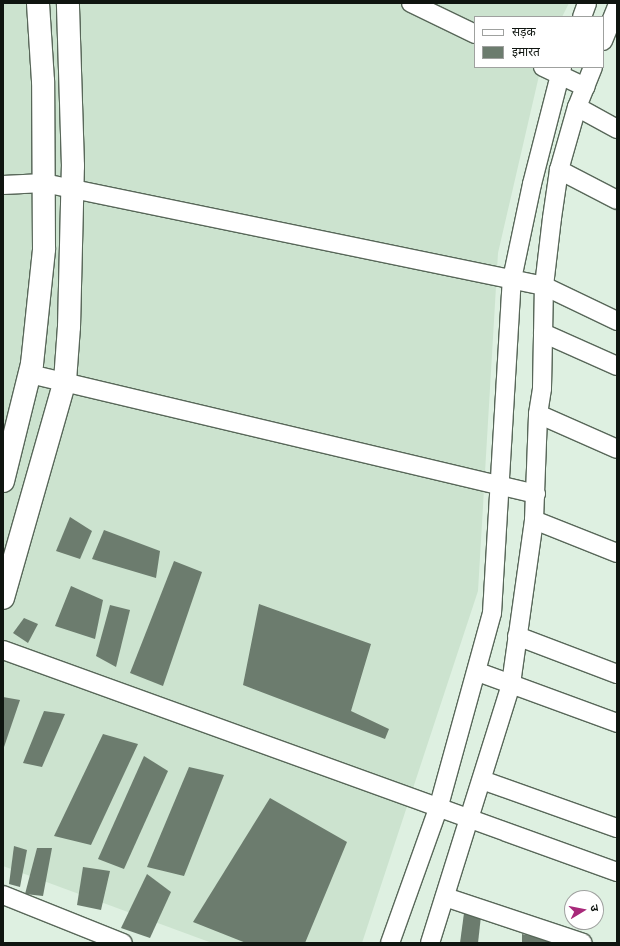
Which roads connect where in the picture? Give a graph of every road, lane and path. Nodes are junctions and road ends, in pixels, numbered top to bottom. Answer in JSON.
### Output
{"nodes":[{"id":1,"x":38,"y":3,"type":"edge"},
{"id":2,"x":68,"y":3,"type":"edge"},
{"id":3,"x":411,"y":3,"type":"edge"},
{"id":4,"x":587,"y":3,"type":"edge"},
{"id":5,"x":617,"y":6,"type":"edge"},
{"id":6,"x":582,"y":16,"type":"edge"},
{"id":7,"x":474,"y":34,"type":"edge"},
{"id":8,"x":609,"y":38,"type":"edge"},
{"id":9,"x":548,"y":68,"type":"edge"},
{"id":10,"x":593,"y":68,"type":"edge"},
{"id":11,"x":561,"y":71,"type":"edge"},
{"id":12,"x":585,"y":87,"type":"junction"},
{"id":13,"x":577,"y":108,"type":"junction"},
{"id":14,"x":617,"y":129,"type":"edge"},
{"id":15,"x":559,"y":170,"type":"junction"},
{"id":16,"x":44,"y":183,"type":"junction"},
{"id":17,"x":3,"y":185,"type":"edge"},
{"id":18,"x":71,"y":189,"type":"junction"},
{"id":19,"x":617,"y":200,"type":"edge"},
{"id":20,"x":512,"y":279,"type":"junction"},
{"id":21,"x":544,"y":286,"type":"junction"},
{"id":22,"x":617,"y":321,"type":"edge"},
{"id":23,"x":543,"y":333,"type":"junction"},
{"id":24,"x":617,"y":366,"type":"edge"},
{"id":25,"x":30,"y":374,"type":"junction"},
{"id":26,"x":65,"y":381,"type":"junction"},
{"id":27,"x":538,"y":414,"type":"junction"},
{"id":28,"x":617,"y":449,"type":"edge"},
{"id":29,"x":3,"y":481,"type":"edge"},
{"id":30,"x":501,"y":485,"type":"junction"},
{"id":31,"x":536,"y":494,"type":"junction"},
{"id":32,"x":534,"y":520,"type":"junction"},
{"id":33,"x":617,"y":553,"type":"edge"},
{"id":34,"x":3,"y":598,"type":"edge"},
{"id":35,"x":517,"y":636,"type":"junction"},
{"id":36,"x":3,"y":650,"type":"edge"},
{"id":37,"x":478,"y":672,"type":"junction"},
{"id":38,"x":617,"y":674,"type":"edge"},
{"id":39,"x":511,"y":684,"type":"junction"},
{"id":40,"x":617,"y":723,"type":"edge"},
{"id":41,"x":482,"y":780,"type":"junction"},
{"id":42,"x":438,"y":809,"type":"junction"},
{"id":43,"x":470,"y":821,"type":"junction"},
{"id":44,"x":617,"y":828,"type":"edge"},
{"id":45,"x":617,"y":872,"type":"edge"},
{"id":46,"x":3,"y":895,"type":"edge"},
{"id":47,"x":445,"y":898,"type":"junction"},
{"id":48,"x":123,"y":943,"type":"edge"},
{"id":49,"x":390,"y":943,"type":"edge"},
{"id":50,"x":430,"y":943,"type":"edge"},
{"id":51,"x":583,"y":943,"type":"edge"}],
"edges":[{"from":1,"to":16,"type":"street"},
{"from":2,"to":18,"type":"street"},
{"from":3,"to":7,"type":"street"},
{"from":4,"to":6,"type":"street"},
{"from":5,"to":8,"type":"street"},
{"from":9,"to":11,"type":"street"},
{"from":10,"to":12,"type":"street"},
{"from":11,"to":12,"type":"street"},
{"from":11,"to":20,"type":"street"},
{"from":12,"to":13,"type":"street"},
{"from":13,"to":14,"type":"street"},
{"from":13,"to":15,"type":"street"},
{"from":15,"to":19,"type":"street"},
{"from":15,"to":21,"type":"street"},
{"from":16,"to":17,"type":"street"},
{"from":16,"to":18,"type":"street"},
{"from":16,"to":25,"type":"street"},
{"from":18,"to":20,"type":"street"},
{"from":18,"to":26,"type":"street"},
{"from":20,"to":21,"type":"street"},
{"from":20,"to":30,"type":"street"},
{"from":21,"to":22,"type":"street"},
{"from":21,"to":23,"type":"street"},
{"from":23,"to":24,"type":"street"},
{"from":23,"to":27,"type":"street"},
{"from":25,"to":26,"type":"street"},
{"from":25,"to":29,"type":"street"},
{"from":26,"to":30,"type":"street"},
{"from":26,"to":34,"type":"street"},
{"from":27,"to":28,"type":"street"},
{"from":27,"to":31,"type":"street"},
{"from":30,"to":31,"type":"street"},
{"from":30,"to":37,"type":"street"},
{"from":31,"to":32,"type":"street"},
{"from":32,"to":33,"type":"street"},
{"from":32,"to":35,"type":"street"},
{"from":35,"to":38,"type":"street"},
{"from":35,"to":39,"type":"street"},
{"from":36,"to":42,"type":"street"},
{"from":37,"to":39,"type":"street"},
{"from":37,"to":42,"type":"street"},
{"from":39,"to":40,"type":"street"},
{"from":39,"to":41,"type":"street"},
{"from":41,"to":43,"type":"street"},
{"from":41,"to":44,"type":"street"},
{"from":42,"to":43,"type":"street"},
{"from":42,"to":49,"type":"street"},
{"from":43,"to":45,"type":"street"},
{"from":43,"to":47,"type":"street"},
{"from":46,"to":48,"type":"street"},
{"from":47,"to":50,"type":"street"},
{"from":47,"to":51,"type":"street"}]}
